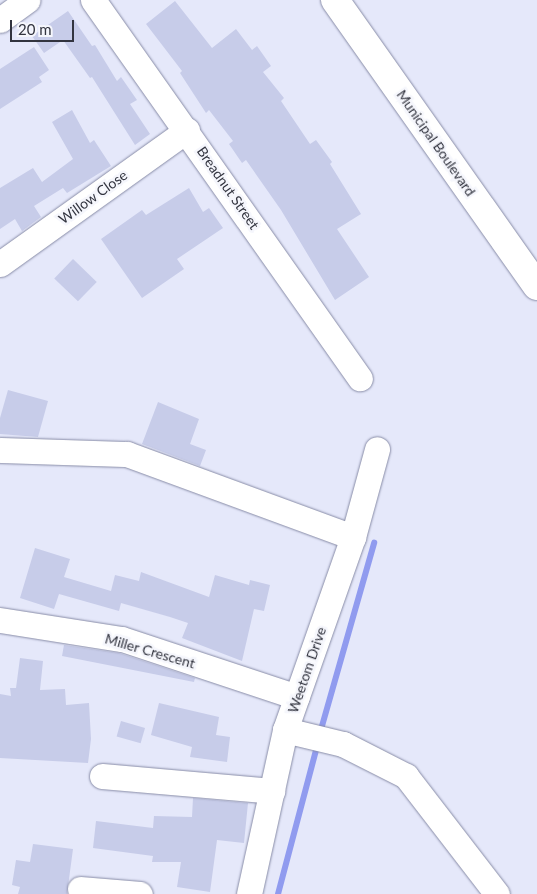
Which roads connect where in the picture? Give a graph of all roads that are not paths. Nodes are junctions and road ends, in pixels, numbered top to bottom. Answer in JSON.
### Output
{"nodes":[{"id":1,"x":28,"y":0,"type":"edge"},
{"id":2,"x":93,"y":0,"type":"edge"},
{"id":3,"x":335,"y":0,"type":"edge"},
{"id":4,"x":0,"y":20,"type":"edge"},
{"id":5,"x":187,"y":130,"type":"junction"},
{"id":6,"x":0,"y":264,"type":"edge"},
{"id":7,"x":537,"y":286,"type":"edge"},
{"id":8,"x":360,"y":378,"type":"dead end"},
{"id":9,"x":377,"y":448,"type":"dead end"},
{"id":10,"x":0,"y":450,"type":"edge"},
{"id":11,"x":353,"y":537,"type":"junction"},
{"id":12,"x":0,"y":620,"type":"edge"},
{"id":13,"x":297,"y":697,"type":"junction"},
{"id":14,"x":286,"y":730,"type":"junction"},
{"id":15,"x":102,"y":776,"type":"dead end"},
{"id":16,"x":272,"y":791,"type":"junction"},
{"id":17,"x":80,"y":889,"type":"dead end"},
{"id":18,"x":140,"y":894,"type":"edge"},
{"id":19,"x":249,"y":894,"type":"edge"},
{"id":20,"x":497,"y":894,"type":"edge"}],
"edges":[{"from":1,"to":4,"type":"street"},
{"from":2,"to":5,"type":"street","name":"Breadnut Street"},
{"from":3,"to":7,"type":"main road","name":"Municipal Boulevard"},
{"from":5,"to":6,"type":"street","name":"Willow Close"},
{"from":5,"to":8,"type":"street","name":"Breadnut Street"},
{"from":9,"to":11,"type":"street","name":"Weetom Drive"},
{"from":10,"to":11,"type":"street"},
{"from":11,"to":13,"type":"street","name":"Weetom Drive"},
{"from":12,"to":13,"type":"street","name":"Miller Crescent"},
{"from":13,"to":14,"type":"street","name":"Weetom Drive"},
{"from":14,"to":16,"type":"street","name":"Weetom Drive"},
{"from":14,"to":20,"type":"street"},
{"from":15,"to":16,"type":"street"},
{"from":16,"to":19,"type":"street","name":"Weetom Drive"},
{"from":17,"to":18,"type":"street"}]}
